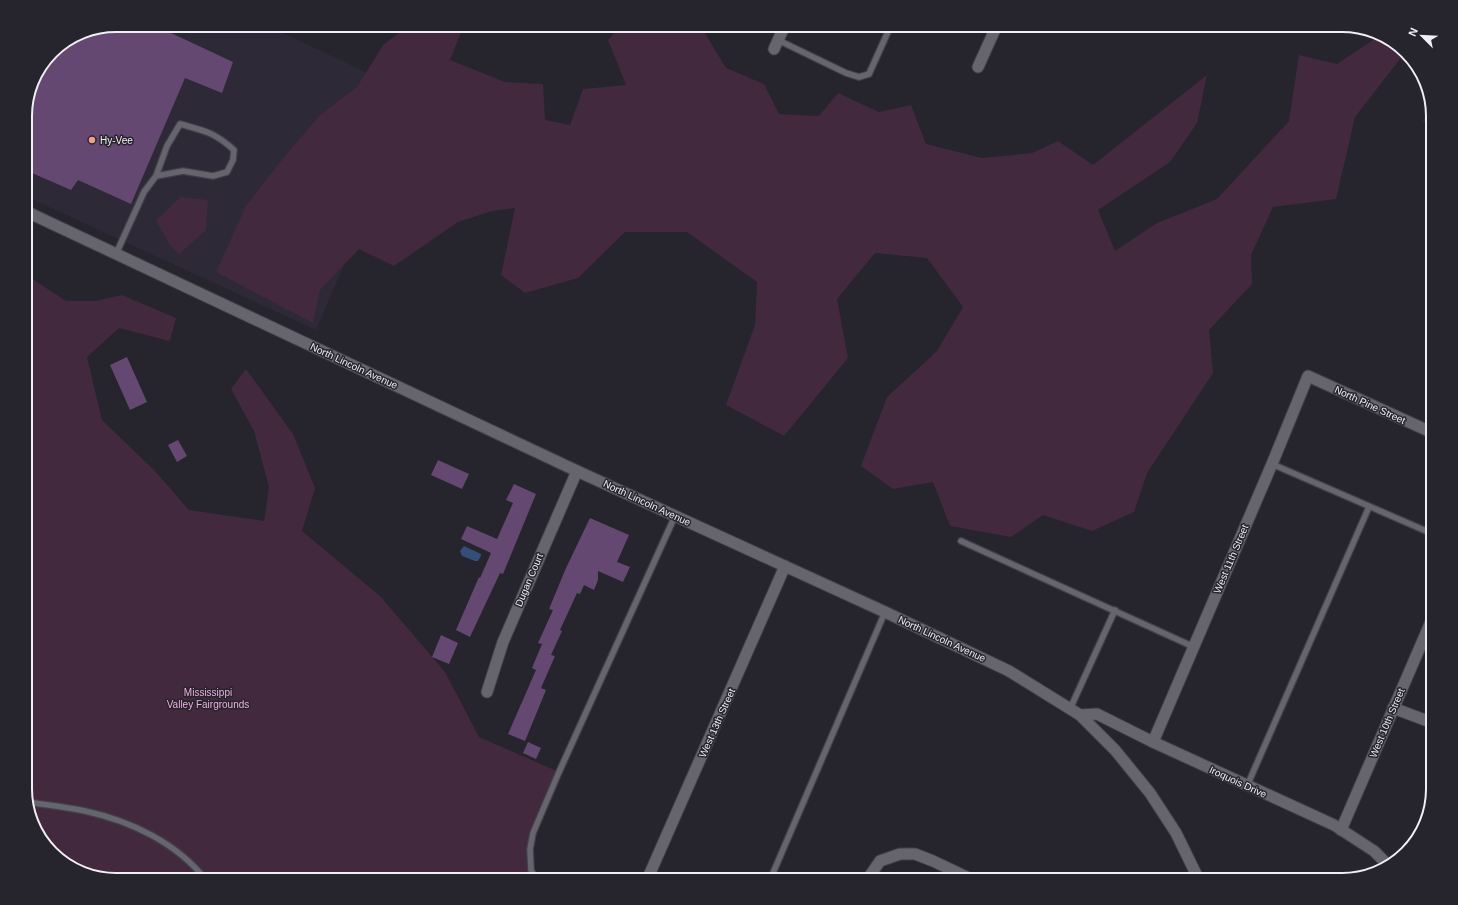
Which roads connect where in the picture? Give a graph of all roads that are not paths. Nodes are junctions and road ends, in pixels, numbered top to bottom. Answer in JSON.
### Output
{"nodes":[{"id":1,"x":781,"y":32,"type":"edge"},
{"id":2,"x":888,"y":32,"type":"edge"},
{"id":3,"x":994,"y":32,"type":"edge"},
{"id":4,"x":776,"y":44,"type":"joint"},
{"id":5,"x":978,"y":67,"type":"dead end"},
{"id":6,"x":156,"y":176,"type":"junction"},
{"id":7,"x":32,"y":214,"type":"edge"},
{"id":8,"x":116,"y":254,"type":"junction"},
{"id":9,"x":1308,"y":376,"type":"joint"},
{"id":10,"x":1426,"y":430,"type":"edge"},
{"id":11,"x":1272,"y":464,"type":"junction"},
{"id":12,"x":577,"y":471,"type":"junction"},
{"id":13,"x":1369,"y":507,"type":"junction"},
{"id":14,"x":675,"y":516,"type":"junction"},
{"id":15,"x":1426,"y":531,"type":"edge"},
{"id":16,"x":961,"y":541,"type":"dead end"},
{"id":17,"x":785,"y":566,"type":"junction"},
{"id":18,"x":1115,"y":610,"type":"junction"},
{"id":19,"x":885,"y":612,"type":"junction"},
{"id":20,"x":1426,"y":633,"type":"edge"},
{"id":21,"x":1194,"y":647,"type":"junction"},
{"id":22,"x":487,"y":692,"type":"dead end"},
{"id":23,"x":1393,"y":708,"type":"junction"},
{"id":24,"x":1070,"y":709,"type":"junction"},
{"id":25,"x":1080,"y":715,"type":"junction"},
{"id":26,"x":1426,"y":720,"type":"edge"},
{"id":27,"x":1153,"y":742,"type":"junction"},
{"id":28,"x":1247,"y":786,"type":"junction"},
{"id":29,"x":34,"y":803,"type":"edge"},
{"id":30,"x":1341,"y":830,"type":"junction"},
{"id":31,"x":1385,"y":861,"type":"edge"},
{"id":32,"x":200,"y":873,"type":"edge"},
{"id":33,"x":532,"y":873,"type":"edge"},
{"id":34,"x":650,"y":873,"type":"edge"},
{"id":35,"x":773,"y":873,"type":"edge"},
{"id":36,"x":872,"y":873,"type":"edge"},
{"id":37,"x":958,"y":873,"type":"edge"},
{"id":38,"x":1196,"y":873,"type":"edge"}],
"edges":[{"from":1,"to":4,"type":"street"},
{"from":2,"to":4,"type":"lane"},
{"from":3,"to":5,"type":"street"},
{"from":6,"to":6,"type":"lane"},
{"from":6,"to":8,"type":"lane"},
{"from":7,"to":8,"type":"street","name":"North Lincoln Avenue"},
{"from":8,"to":12,"type":"street","name":"North Lincoln Avenue"},
{"from":9,"to":10,"type":"street","name":"North Pine Street"},
{"from":9,"to":11,"type":"street","name":"West 11th Street"},
{"from":11,"to":13,"type":"lane"},
{"from":11,"to":21,"type":"street","name":"West 11th Street"},
{"from":12,"to":14,"type":"street","name":"North Lincoln Avenue"},
{"from":12,"to":22,"type":"street","name":"Dugan Court"},
{"from":13,"to":15,"type":"lane"},
{"from":13,"to":28,"type":"lane"},
{"from":14,"to":17,"type":"street","name":"North Lincoln Avenue"},
{"from":14,"to":33,"type":"lane"},
{"from":16,"to":18,"type":"lane"},
{"from":17,"to":19,"type":"street","name":"North Lincoln Avenue"},
{"from":17,"to":34,"type":"street","name":"West 13th Street"},
{"from":18,"to":21,"type":"lane"},
{"from":18,"to":24,"type":"lane"},
{"from":19,"to":24,"type":"street","name":"North Lincoln Avenue"},
{"from":19,"to":35,"type":"lane"},
{"from":20,"to":23,"type":"street","name":"West 10th Street"},
{"from":21,"to":27,"type":"street","name":"West 11th Street"},
{"from":23,"to":26,"type":"street"},
{"from":23,"to":30,"type":"street","name":"West 10th Street"},
{"from":24,"to":25,"type":"street","name":"North Lincoln Avenue"},
{"from":25,"to":27,"type":"street","name":"Iroquois Drive"},
{"from":25,"to":38,"type":"street","name":"North Lincoln Avenue"},
{"from":27,"to":28,"type":"street","name":"Iroquois Drive"},
{"from":28,"to":30,"type":"street","name":"Iroquois Drive"},
{"from":29,"to":32,"type":"lane"},
{"from":30,"to":31,"type":"street","name":"Iroquois Drive"},
{"from":36,"to":37,"type":"street"}]}
